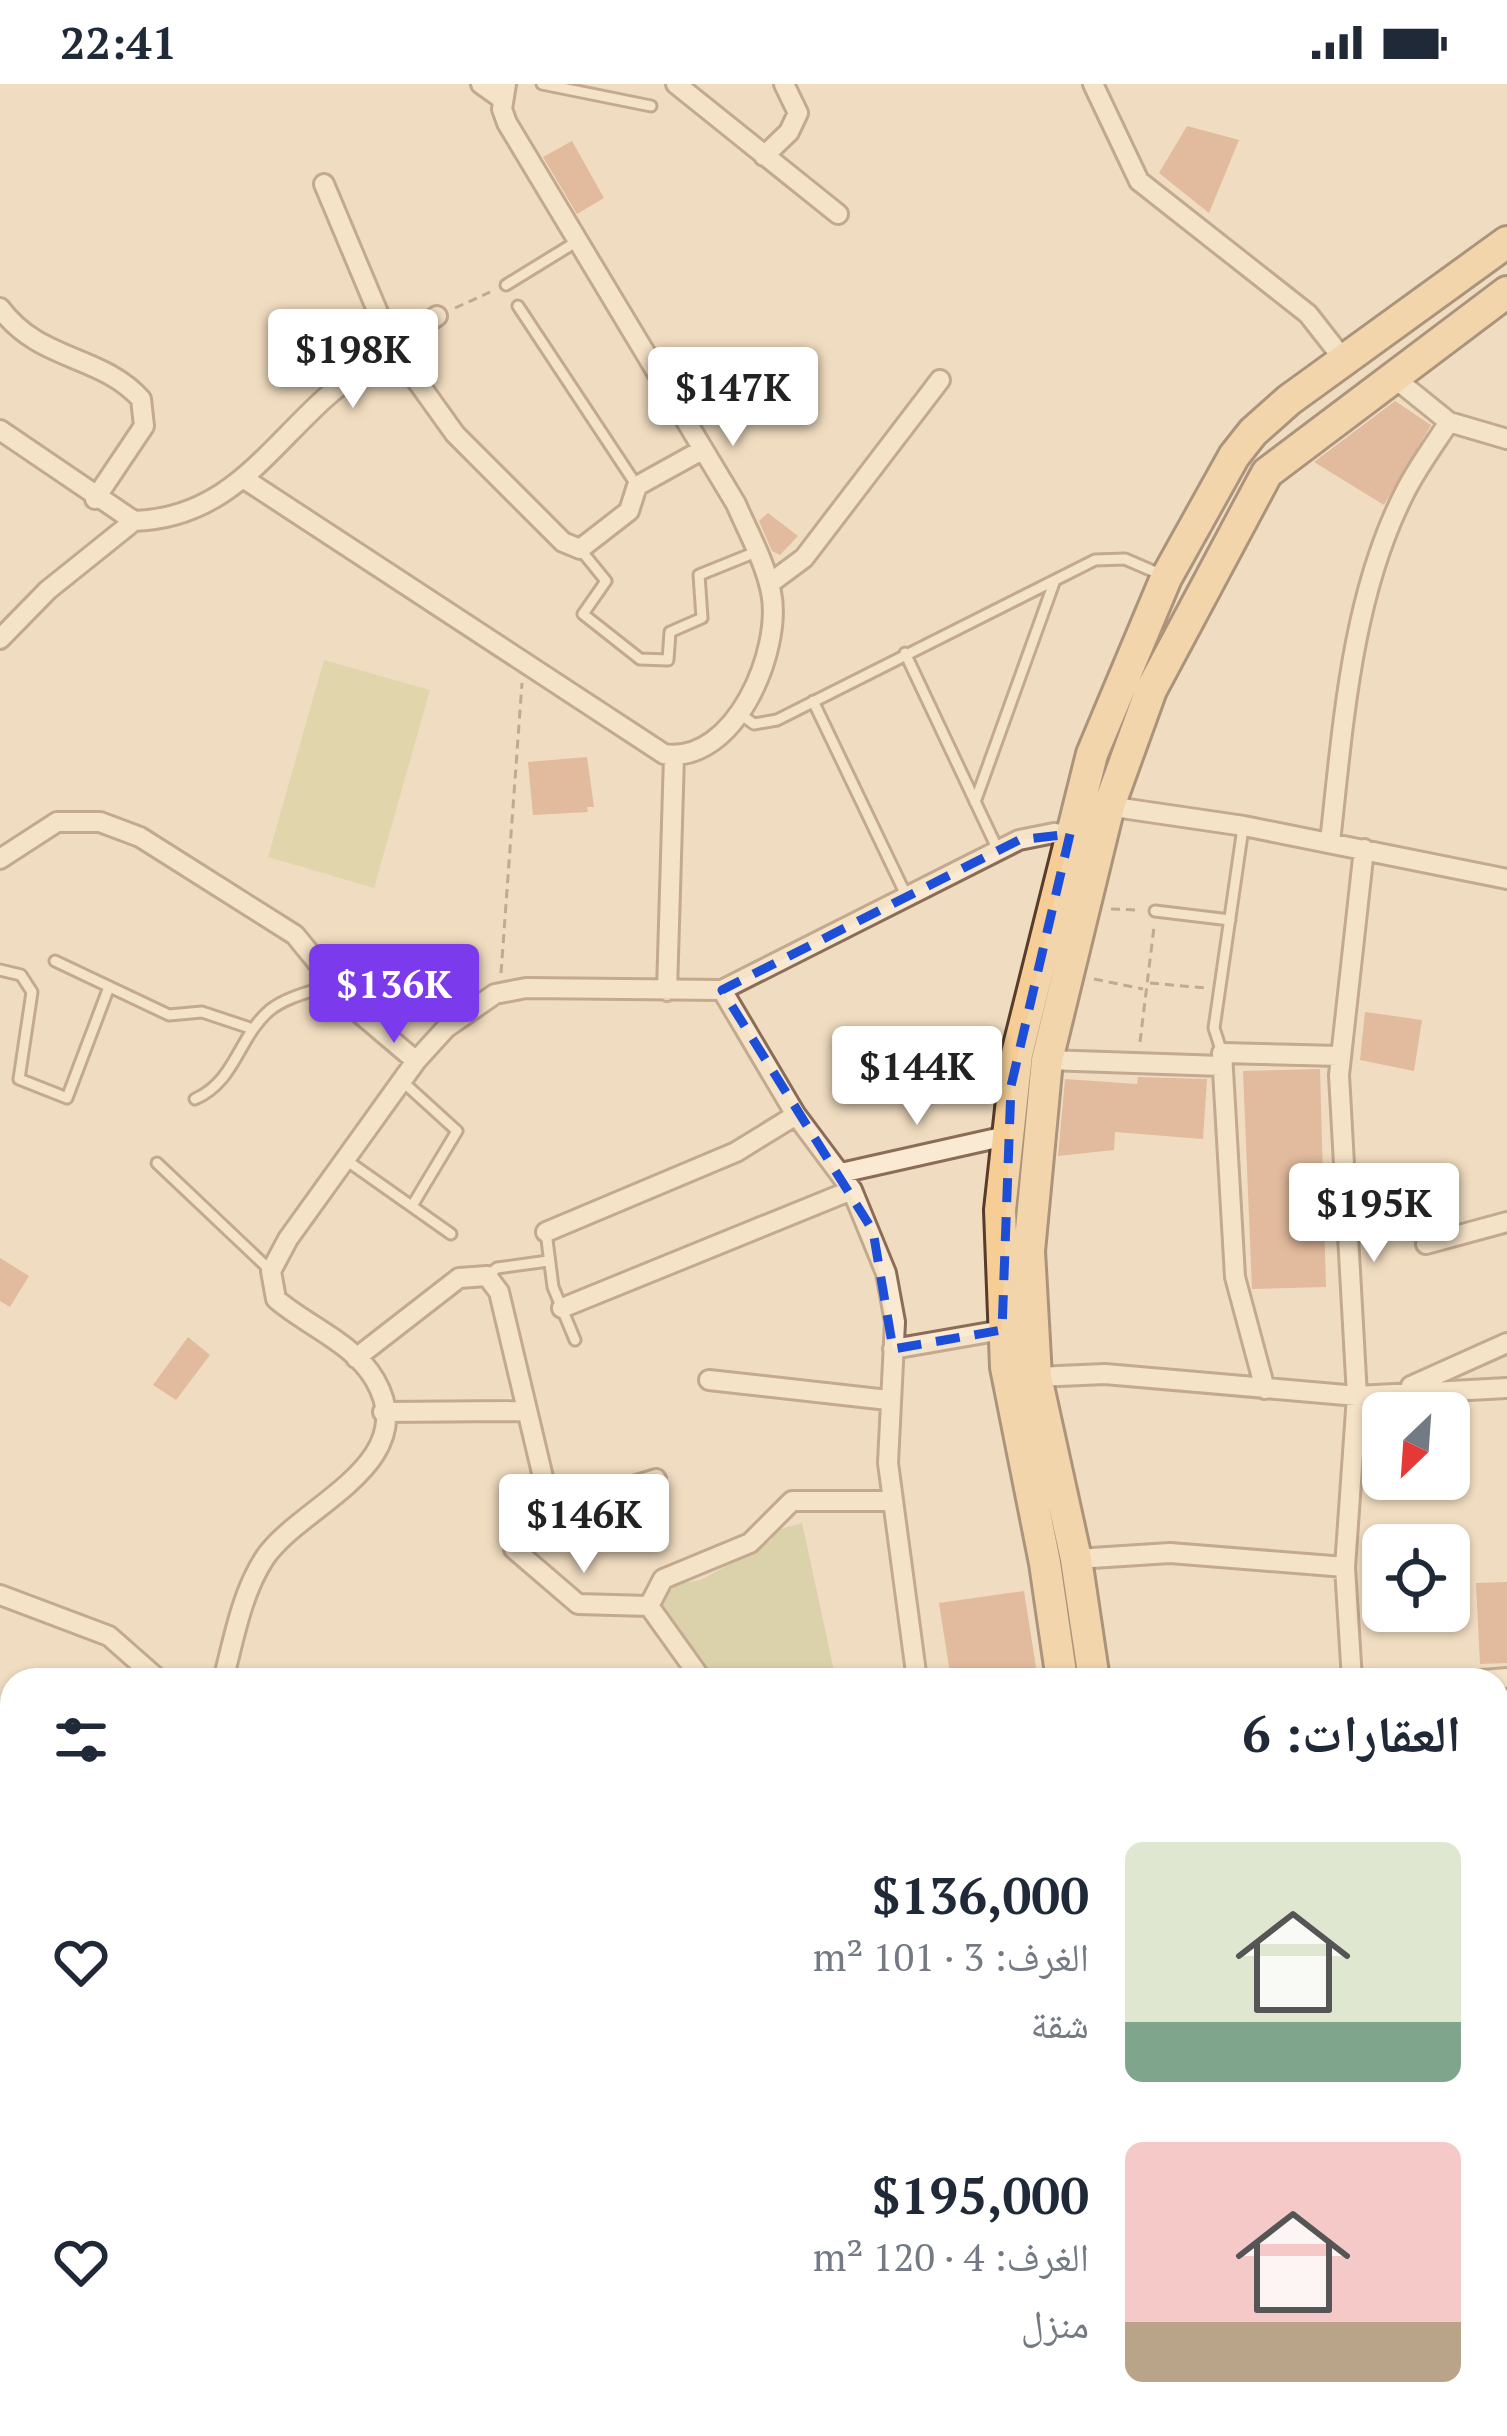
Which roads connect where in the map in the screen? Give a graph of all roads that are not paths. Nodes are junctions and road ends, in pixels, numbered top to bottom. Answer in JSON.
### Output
{"nodes":[{"id":1,"x":481,"y":84,"type":"edge"},
{"id":2,"x":542,"y":84,"type":"edge"},
{"id":3,"x":676,"y":84,"type":"edge"},
{"id":4,"x":784,"y":84,"type":"edge"},
{"id":5,"x":1096,"y":85,"type":"edge"},
{"id":6,"x":504,"y":92,"type":"edge"},
{"id":7,"x":650,"y":106,"type":"dead end"},
{"id":8,"x":764,"y":156,"type":"junction"},
{"id":9,"x":324,"y":184,"type":"dead end"},
{"id":10,"x":838,"y":214,"type":"dead end"},
{"id":11,"x":576,"y":242,"type":"junction"},
{"id":12,"x":1507,"y":242,"type":"edge"},
{"id":13,"x":506,"y":285,"type":"road end"},
{"id":14,"x":1507,"y":292,"type":"edge"},
{"id":15,"x":518,"y":307,"type":"dead end"},
{"id":16,"x":0,"y":308,"type":"edge"},
{"id":17,"x":437,"y":316,"type":"road end"},
{"id":18,"x":392,"y":346,"type":"junction"},
{"id":19,"x":1344,"y":360,"type":"junction"},
{"id":20,"x":1392,"y":376,"type":"junction"},
{"id":21,"x":940,"y":380,"type":"dead end"},
{"id":22,"x":1449,"y":422,"type":"junction"},
{"id":23,"x":0,"y":430,"type":"edge"},
{"id":24,"x":1507,"y":439,"type":"edge"},
{"id":25,"x":702,"y":449,"type":"junction"},
{"id":26,"x":246,"y":480,"type":"junction"},
{"id":27,"x":637,"y":486,"type":"junction"},
{"id":28,"x":95,"y":499,"type":"junction"},
{"id":29,"x":134,"y":521,"type":"junction"},
{"id":30,"x":580,"y":549,"type":"junction"},
{"id":31,"x":756,"y":552,"type":"junction"},
{"id":32,"x":1166,"y":578,"type":"junction"},
{"id":33,"x":1055,"y":580,"type":"junction"},
{"id":34,"x":769,"y":584,"type":"junction"},
{"id":35,"x":0,"y":639,"type":"edge"},
{"id":36,"x":905,"y":653,"type":"junction"},
{"id":37,"x":813,"y":701,"type":"junction"},
{"id":38,"x":740,"y":714,"type":"junction"},
{"id":39,"x":674,"y":756,"type":"junction"},
{"id":40,"x":975,"y":802,"type":"junction"},
{"id":41,"x":1094,"y":804,"type":"junction"},
{"id":42,"x":1244,"y":826,"type":"junction"},
{"id":43,"x":1084,"y":838,"type":"junction"},
{"id":44,"x":1330,"y":842,"type":"junction"},
{"id":45,"x":1364,"y":849,"type":"junction"},
{"id":46,"x":998,"y":850,"type":"junction"},
{"id":47,"x":0,"y":859,"type":"edge"},
{"id":48,"x":1507,"y":878,"type":"edge"},
{"id":49,"x":906,"y":896,"type":"junction"},
{"id":50,"x":1155,"y":911,"type":"road end"},
{"id":51,"x":1230,"y":920,"type":"junction"},
{"id":52,"x":55,"y":961,"type":"dead end"},
{"id":53,"x":0,"y":970,"type":"edge"},
{"id":54,"x":334,"y":984,"type":"junction"},
{"id":55,"x":109,"y":987,"type":"junction"},
{"id":56,"x":722,"y":990,"type":"junction"},
{"id":57,"x":667,"y":991,"type":"junction"},
{"id":58,"x":253,"y":1028,"type":"junction"},
{"id":59,"x":1340,"y":1056,"type":"junction"},
{"id":60,"x":1222,"y":1059,"type":"junction"},
{"id":61,"x":1047,"y":1060,"type":"junction"},
{"id":62,"x":416,"y":1061,"type":"junction"},
{"id":63,"x":402,"y":1081,"type":"junction"},
{"id":64,"x":195,"y":1099,"type":"dead end"},
{"id":65,"x":796,"y":1115,"type":"junction"},
{"id":66,"x":1006,"y":1136,"type":"junction"},
{"id":67,"x":346,"y":1160,"type":"junction"},
{"id":68,"x":157,"y":1162,"type":"dead end"},
{"id":69,"x":846,"y":1181,"type":"junction"},
{"id":70,"x":412,"y":1206,"type":"junction"},
{"id":71,"x":1507,"y":1222,"type":"edge"},
{"id":72,"x":546,"y":1232,"type":"joint"},
{"id":73,"x":452,"y":1234,"type":"dead end"},
{"id":74,"x":1426,"y":1244,"type":"dead end"},
{"id":75,"x":548,"y":1261,"type":"junction"},
{"id":76,"x":271,"y":1271,"type":"junction"},
{"id":77,"x":487,"y":1276,"type":"junction"},
{"id":78,"x":562,"y":1308,"type":"junction"},
{"id":79,"x":1002,"y":1330,"type":"junction"},
{"id":80,"x":575,"y":1340,"type":"dead end"},
{"id":81,"x":1507,"y":1343,"type":"edge"},
{"id":82,"x":893,"y":1348,"type":"junction"},
{"id":83,"x":356,"y":1358,"type":"junction"},
{"id":84,"x":1036,"y":1377,"type":"junction"},
{"id":85,"x":709,"y":1380,"type":"dead end"},
{"id":86,"x":1507,"y":1388,"type":"edge"},
{"id":87,"x":1265,"y":1390,"type":"junction"},
{"id":88,"x":1393,"y":1392,"type":"edge"},
{"id":89,"x":1436,"y":1392,"type":"edge"},
{"id":90,"x":1358,"y":1396,"type":"junction"},
{"id":91,"x":1362,"y":1396,"type":"edge"},
{"id":92,"x":888,"y":1400,"type":"junction"},
{"id":93,"x":526,"y":1411,"type":"junction"},
{"id":94,"x":382,"y":1412,"type":"junction"},
{"id":95,"x":656,"y":1479,"type":"dead end"},
{"id":96,"x":892,"y":1501,"type":"junction"},
{"id":97,"x":514,"y":1549,"type":"dead end"},
{"id":98,"x":1076,"y":1558,"type":"junction"},
{"id":99,"x":1345,"y":1567,"type":"junction"},
{"id":100,"x":0,"y":1595,"type":"edge"},
{"id":101,"x":649,"y":1606,"type":"junction"},
{"id":102,"x":145,"y":1668,"type":"edge"},
{"id":103,"x":226,"y":1668,"type":"edge"},
{"id":104,"x":693,"y":1668,"type":"edge"},
{"id":105,"x":915,"y":1668,"type":"edge"},
{"id":106,"x":1060,"y":1668,"type":"edge"},
{"id":107,"x":1092,"y":1668,"type":"edge"},
{"id":108,"x":1351,"y":1668,"type":"edge"}],
"edges":[{"from":1,"to":6,"type":"street"},
{"from":2,"to":7,"type":"lane"},
{"from":3,"to":8,"type":"street"},
{"from":4,"to":8,"type":"street"},
{"from":5,"to":19,"type":"street"},
{"from":6,"to":11,"type":"street"},
{"from":8,"to":10,"type":"street"},
{"from":9,"to":18,"type":"street"},
{"from":11,"to":13,"type":"lane"},
{"from":11,"to":25,"type":"street"},
{"from":12,"to":19,"type":"main road"},
{"from":14,"to":20,"type":"main road"},
{"from":15,"to":27,"type":"lane"},
{"from":16,"to":28,"type":"street"},
{"from":17,"to":18,"type":"street"},
{"from":18,"to":26,"type":"street"},
{"from":18,"to":30,"type":"street"},
{"from":19,"to":32,"type":"main road"},
{"from":20,"to":22,"type":"street"},
{"from":20,"to":41,"type":"main road"},
{"from":21,"to":34,"type":"street"},
{"from":22,"to":24,"type":"street"},
{"from":22,"to":44,"type":"street"},
{"from":23,"to":28,"type":"street"},
{"from":25,"to":27,"type":"street"},
{"from":25,"to":31,"type":"street"},
{"from":26,"to":29,"type":"street"},
{"from":26,"to":39,"type":"street"},
{"from":27,"to":30,"type":"street"},
{"from":28,"to":29,"type":"street"},
{"from":29,"to":35,"type":"street"},
{"from":30,"to":31,"type":"lane"},
{"from":31,"to":34,"type":"street"},
{"from":32,"to":33,"type":"lane"},
{"from":32,"to":41,"type":"main road"},
{"from":33,"to":36,"type":"lane"},
{"from":33,"to":40,"type":"lane"},
{"from":34,"to":38,"type":"street"},
{"from":36,"to":37,"type":"lane"},
{"from":36,"to":40,"type":"lane"},
{"from":37,"to":38,"type":"lane"},
{"from":37,"to":49,"type":"lane"},
{"from":38,"to":39,"type":"street"},
{"from":39,"to":57,"type":"street"},
{"from":40,"to":46,"type":"lane"},
{"from":41,"to":42,"type":"street"},
{"from":41,"to":43,"type":"main road"},
{"from":42,"to":44,"type":"street"},
{"from":42,"to":51,"type":"lane"},
{"from":43,"to":46,"type":"street"},
{"from":43,"to":61,"type":"main road"},
{"from":43,"to":66,"type":"main road"},
{"from":44,"to":45,"type":"street"},
{"from":45,"to":48,"type":"street"},
{"from":45,"to":59,"type":"street"},
{"from":46,"to":49,"type":"street"},
{"from":47,"to":54,"type":"street"},
{"from":49,"to":56,"type":"street"},
{"from":50,"to":51,"type":"lane"},
{"from":51,"to":60,"type":"lane"},
{"from":52,"to":55,"type":"lane"},
{"from":53,"to":55,"type":"lane"},
{"from":54,"to":58,"type":"lane"},
{"from":54,"to":62,"type":"street"},
{"from":55,"to":58,"type":"lane"},
{"from":56,"to":57,"type":"street"},
{"from":56,"to":65,"type":"street"},
{"from":57,"to":62,"type":"street"},
{"from":58,"to":64,"type":"lane"},
{"from":59,"to":60,"type":"street"},
{"from":59,"to":90,"type":"street"},
{"from":60,"to":61,"type":"street"},
{"from":60,"to":87,"type":"street"},
{"from":61,"to":84,"type":"main road"},
{"from":62,"to":63,"type":"street"},
{"from":63,"to":67,"type":"street"},
{"from":63,"to":70,"type":"lane"},
{"from":65,"to":69,"type":"street"},
{"from":65,"to":72,"type":"street"},
{"from":66,"to":69,"type":"street"},
{"from":66,"to":79,"type":"main road"},
{"from":67,"to":70,"type":"lane"},
{"from":67,"to":76,"type":"street"},
{"from":68,"to":76,"type":"lane"},
{"from":69,"to":78,"type":"street"},
{"from":69,"to":82,"type":"street"},
{"from":70,"to":73,"type":"lane"},
{"from":71,"to":74,"type":"street"},
{"from":72,"to":75,"type":"lane"},
{"from":75,"to":77,"type":"lane"},
{"from":75,"to":78,"type":"lane"},
{"from":76,"to":83,"type":"street"},
{"from":77,"to":83,"type":"street"},
{"from":77,"to":93,"type":"street"},
{"from":78,"to":80,"type":"lane"},
{"from":79,"to":82,"type":"street"},
{"from":79,"to":106,"type":"main road"},
{"from":81,"to":88,"type":"street"},
{"from":82,"to":92,"type":"street"},
{"from":83,"to":94,"type":"street"},
{"from":84,"to":87,"type":"street"},
{"from":84,"to":98,"type":"main road"},
{"from":85,"to":92,"type":"street"},
{"from":86,"to":89,"type":"street"},
{"from":87,"to":90,"type":"street"},
{"from":90,"to":91,"type":"street"},
{"from":90,"to":99,"type":"street"},
{"from":92,"to":96,"type":"street"},
{"from":93,"to":94,"type":"street"},
{"from":93,"to":95,"type":"street"},
{"from":94,"to":103,"type":"street"},
{"from":96,"to":101,"type":"street"},
{"from":96,"to":105,"type":"street"},
{"from":97,"to":101,"type":"street"},
{"from":98,"to":99,"type":"street"},
{"from":98,"to":107,"type":"main road"},
{"from":99,"to":108,"type":"street"},
{"from":100,"to":102,"type":"street"},
{"from":101,"to":104,"type":"street"}]}
